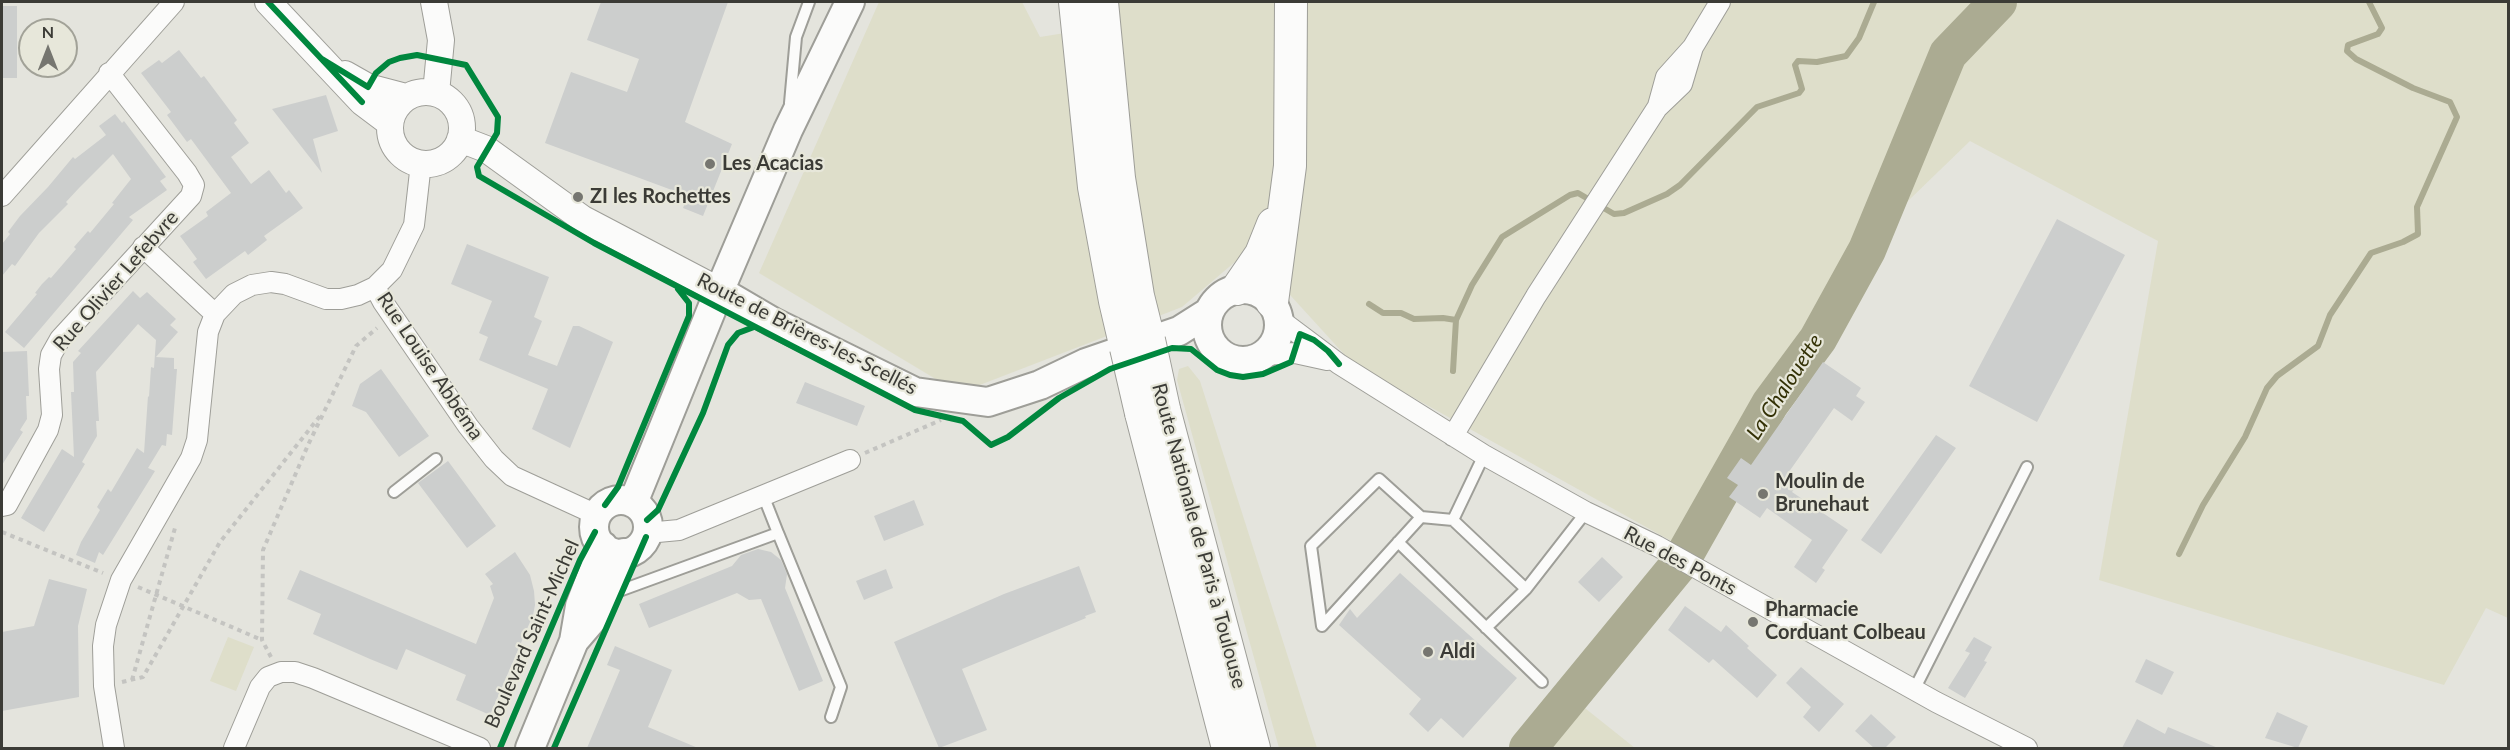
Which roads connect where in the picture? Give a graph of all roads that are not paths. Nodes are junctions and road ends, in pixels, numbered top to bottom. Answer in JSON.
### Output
{"nodes":[{"id":1,"x":174,"y":2,"type":"edge"},
{"id":2,"x":268,"y":2,"type":"edge"},
{"id":3,"x":434,"y":2,"type":"edge"},
{"id":4,"x":809,"y":2,"type":"edge"},
{"id":5,"x":850,"y":2,"type":"edge"},
{"id":6,"x":1075,"y":2,"type":"edge"},
{"id":7,"x":1102,"y":2,"type":"edge"},
{"id":8,"x":1291,"y":2,"type":"edge"},
{"id":9,"x":1720,"y":2,"type":"edge"},
{"id":10,"x":322,"y":58,"type":"junction"},
{"id":11,"x":110,"y":73,"type":"junction"},
{"id":12,"x":436,"y":93,"type":"junction"},
{"id":13,"x":406,"y":97,"type":"junction"},
{"id":14,"x":390,"y":123,"type":"junction"},
{"id":15,"x":788,"y":130,"type":"junction"},
{"id":16,"x":460,"y":139,"type":"junction"},
{"id":17,"x":421,"y":164,"type":"junction"},
{"id":18,"x":2,"y":196,"type":"edge"},
{"id":19,"x":1285,"y":196,"type":"junction"},
{"id":20,"x":143,"y":247,"type":"junction"},
{"id":21,"x":375,"y":287,"type":"junction"},
{"id":22,"x":1238,"y":289,"type":"junction"},
{"id":23,"x":720,"y":291,"type":"junction"},
{"id":24,"x":1126,"y":299,"type":"junction"},
{"id":25,"x":1276,"y":311,"type":"junction"},
{"id":26,"x":1209,"y":312,"type":"junction"},
{"id":27,"x":215,"y":314,"type":"junction"},
{"id":28,"x":1179,"y":331,"type":"junction"},
{"id":29,"x":1211,"y":343,"type":"junction"},
{"id":30,"x":1264,"y":355,"type":"junction"},
{"id":31,"x":1338,"y":364,"type":"junction"},
{"id":32,"x":1153,"y":411,"type":"junction"},
{"id":33,"x":1453,"y":436,"type":"junction"},
{"id":34,"x":1484,"y":455,"type":"junction"},
{"id":35,"x":436,"y":459,"type":"dead end"},
{"id":36,"x":850,"y":460,"type":"road end"},
{"id":37,"x":2027,"y":467,"type":"dead end"},
{"id":38,"x":394,"y":492,"type":"dead end"},
{"id":39,"x":763,"y":495,"type":"junction"},
{"id":40,"x":633,"y":503,"type":"junction"},
{"id":41,"x":2,"y":506,"type":"edge"},
{"id":42,"x":1586,"y":512,"type":"junction"},
{"id":43,"x":597,"y":515,"type":"junction"},
{"id":44,"x":1421,"y":517,"type":"junction"},
{"id":45,"x":1453,"y":520,"type":"junction"},
{"id":46,"x":647,"y":533,"type":"junction"},
{"id":47,"x":778,"y":533,"type":"junction"},
{"id":48,"x":1398,"y":542,"type":"junction"},
{"id":49,"x":613,"y":550,"type":"junction"},
{"id":50,"x":1526,"y":589,"type":"junction"},
{"id":51,"x":606,"y":596,"type":"junction"},
{"id":52,"x":1486,"y":628,"type":"junction"},
{"id":53,"x":574,"y":641,"type":"junction"},
{"id":54,"x":1542,"y":682,"type":"dead end"},
{"id":55,"x":1914,"y":690,"type":"junction"},
{"id":56,"x":831,"y":717,"type":"dead end"},
{"id":57,"x":114,"y":748,"type":"edge"},
{"id":58,"x":234,"y":748,"type":"edge"},
{"id":59,"x":480,"y":748,"type":"edge"},
{"id":60,"x":530,"y":748,"type":"edge"},
{"id":61,"x":1228,"y":748,"type":"edge"},
{"id":62,"x":1254,"y":748,"type":"edge"},
{"id":63,"x":2027,"y":748,"type":"edge"}],
"edges":[{"from":1,"to":11,"type":"street"},
{"from":2,"to":10,"type":"street"},
{"from":3,"to":12,"type":"street"},
{"from":4,"to":15,"type":"lane"},
{"from":5,"to":15,"type":"main road"},
{"from":6,"to":24,"type":"main road","name":"Route Nationale de Paris à Toulouse"},
{"from":7,"to":24,"type":"main road","name":"Route Nationale de Paris à Toulouse"},
{"from":8,"to":19,"type":"main road"},
{"from":9,"to":33,"type":"street"},
{"from":10,"to":13,"type":"street"},
{"from":10,"to":14,"type":"street"},
{"from":11,"to":18,"type":"street"},
{"from":11,"to":20,"type":"street","name":"Rue Olivier Lefebvre"},
{"from":12,"to":13,"type":"street"},
{"from":12,"to":16,"type":"street"},
{"from":13,"to":14,"type":"street"},
{"from":14,"to":17,"type":"street"},
{"from":15,"to":23,"type":"main road"},
{"from":16,"to":17,"type":"street"},
{"from":16,"to":23,"type":"street","name":"Route de Brières-les-Scellés"},
{"from":17,"to":21,"type":"street","name":"Rue Louise Abbéma"},
{"from":19,"to":22,"type":"main road"},
{"from":19,"to":25,"type":"main road"},
{"from":20,"to":27,"type":"street"},
{"from":20,"to":41,"type":"street","name":"Rue Olivier Lefebvre"},
{"from":21,"to":27,"type":"street"},
{"from":21,"to":43,"type":"street","name":"Rue Louise Abbéma"},
{"from":22,"to":25,"type":"main road"},
{"from":22,"to":26,"type":"main road"},
{"from":23,"to":28,"type":"main road","name":"Route de Brières-les-Scellés"},
{"from":23,"to":40,"type":"main road"},
{"from":24,"to":32,"type":"main road","name":"Route Nationale de Paris à Toulouse","bridge":true},
{"from":25,"to":30,"type":"main road"},
{"from":25,"to":31,"type":"street","name":"Rue des Ponts"},
{"from":26,"to":28,"type":"main road","name":"Route de Brières-les-Scellés"},
{"from":26,"to":29,"type":"main road"},
{"from":27,"to":57,"type":"street"},
{"from":28,"to":29,"type":"main road"},
{"from":29,"to":30,"type":"main road"},
{"from":30,"to":31,"type":"street","name":"Rue des Ponts"},
{"from":31,"to":33,"type":"street","name":"Rue des Ponts"},
{"from":32,"to":61,"type":"main road","name":"Route Nationale de Paris à Toulouse"},
{"from":32,"to":62,"type":"main road","name":"Route Nationale de Paris à Toulouse"},
{"from":33,"to":34,"type":"street","name":"Rue des Ponts"},
{"from":34,"to":42,"type":"street","name":"Rue des Ponts"},
{"from":34,"to":45,"type":"lane"},
{"from":35,"to":38,"type":"lane"},
{"from":36,"to":39,"type":"street"},
{"from":37,"to":55,"type":"lane"},
{"from":39,"to":46,"type":"street"},
{"from":39,"to":47,"type":"lane"},
{"from":40,"to":43,"type":"main road"},
{"from":40,"to":46,"type":"main road"},
{"from":42,"to":50,"type":"lane"},
{"from":42,"to":55,"type":"street","name":"Rue des Ponts"},
{"from":43,"to":49,"type":"main road"},
{"from":44,"to":45,"type":"lane"},
{"from":44,"to":48,"type":"lane"},
{"from":44,"to":48,"type":"lane"},
{"from":45,"to":50,"type":"lane"},
{"from":46,"to":49,"type":"main road"},
{"from":47,"to":51,"type":"lane"},
{"from":47,"to":56,"type":"lane"},
{"from":48,"to":52,"type":"lane"},
{"from":49,"to":51,"type":"main road","name":"Boulevard Saint-Michel"},
{"from":49,"to":53,"type":"main road","name":"Boulevard Saint-Michel"},
{"from":50,"to":52,"type":"lane"},
{"from":51,"to":53,"type":"main road","name":"Boulevard Saint-Michel"},
{"from":52,"to":54,"type":"lane"},
{"from":53,"to":60,"type":"main road","name":"Boulevard Saint-Michel"},
{"from":55,"to":63,"type":"street","name":"Rue des Ponts"},
{"from":58,"to":59,"type":"street"}]}
